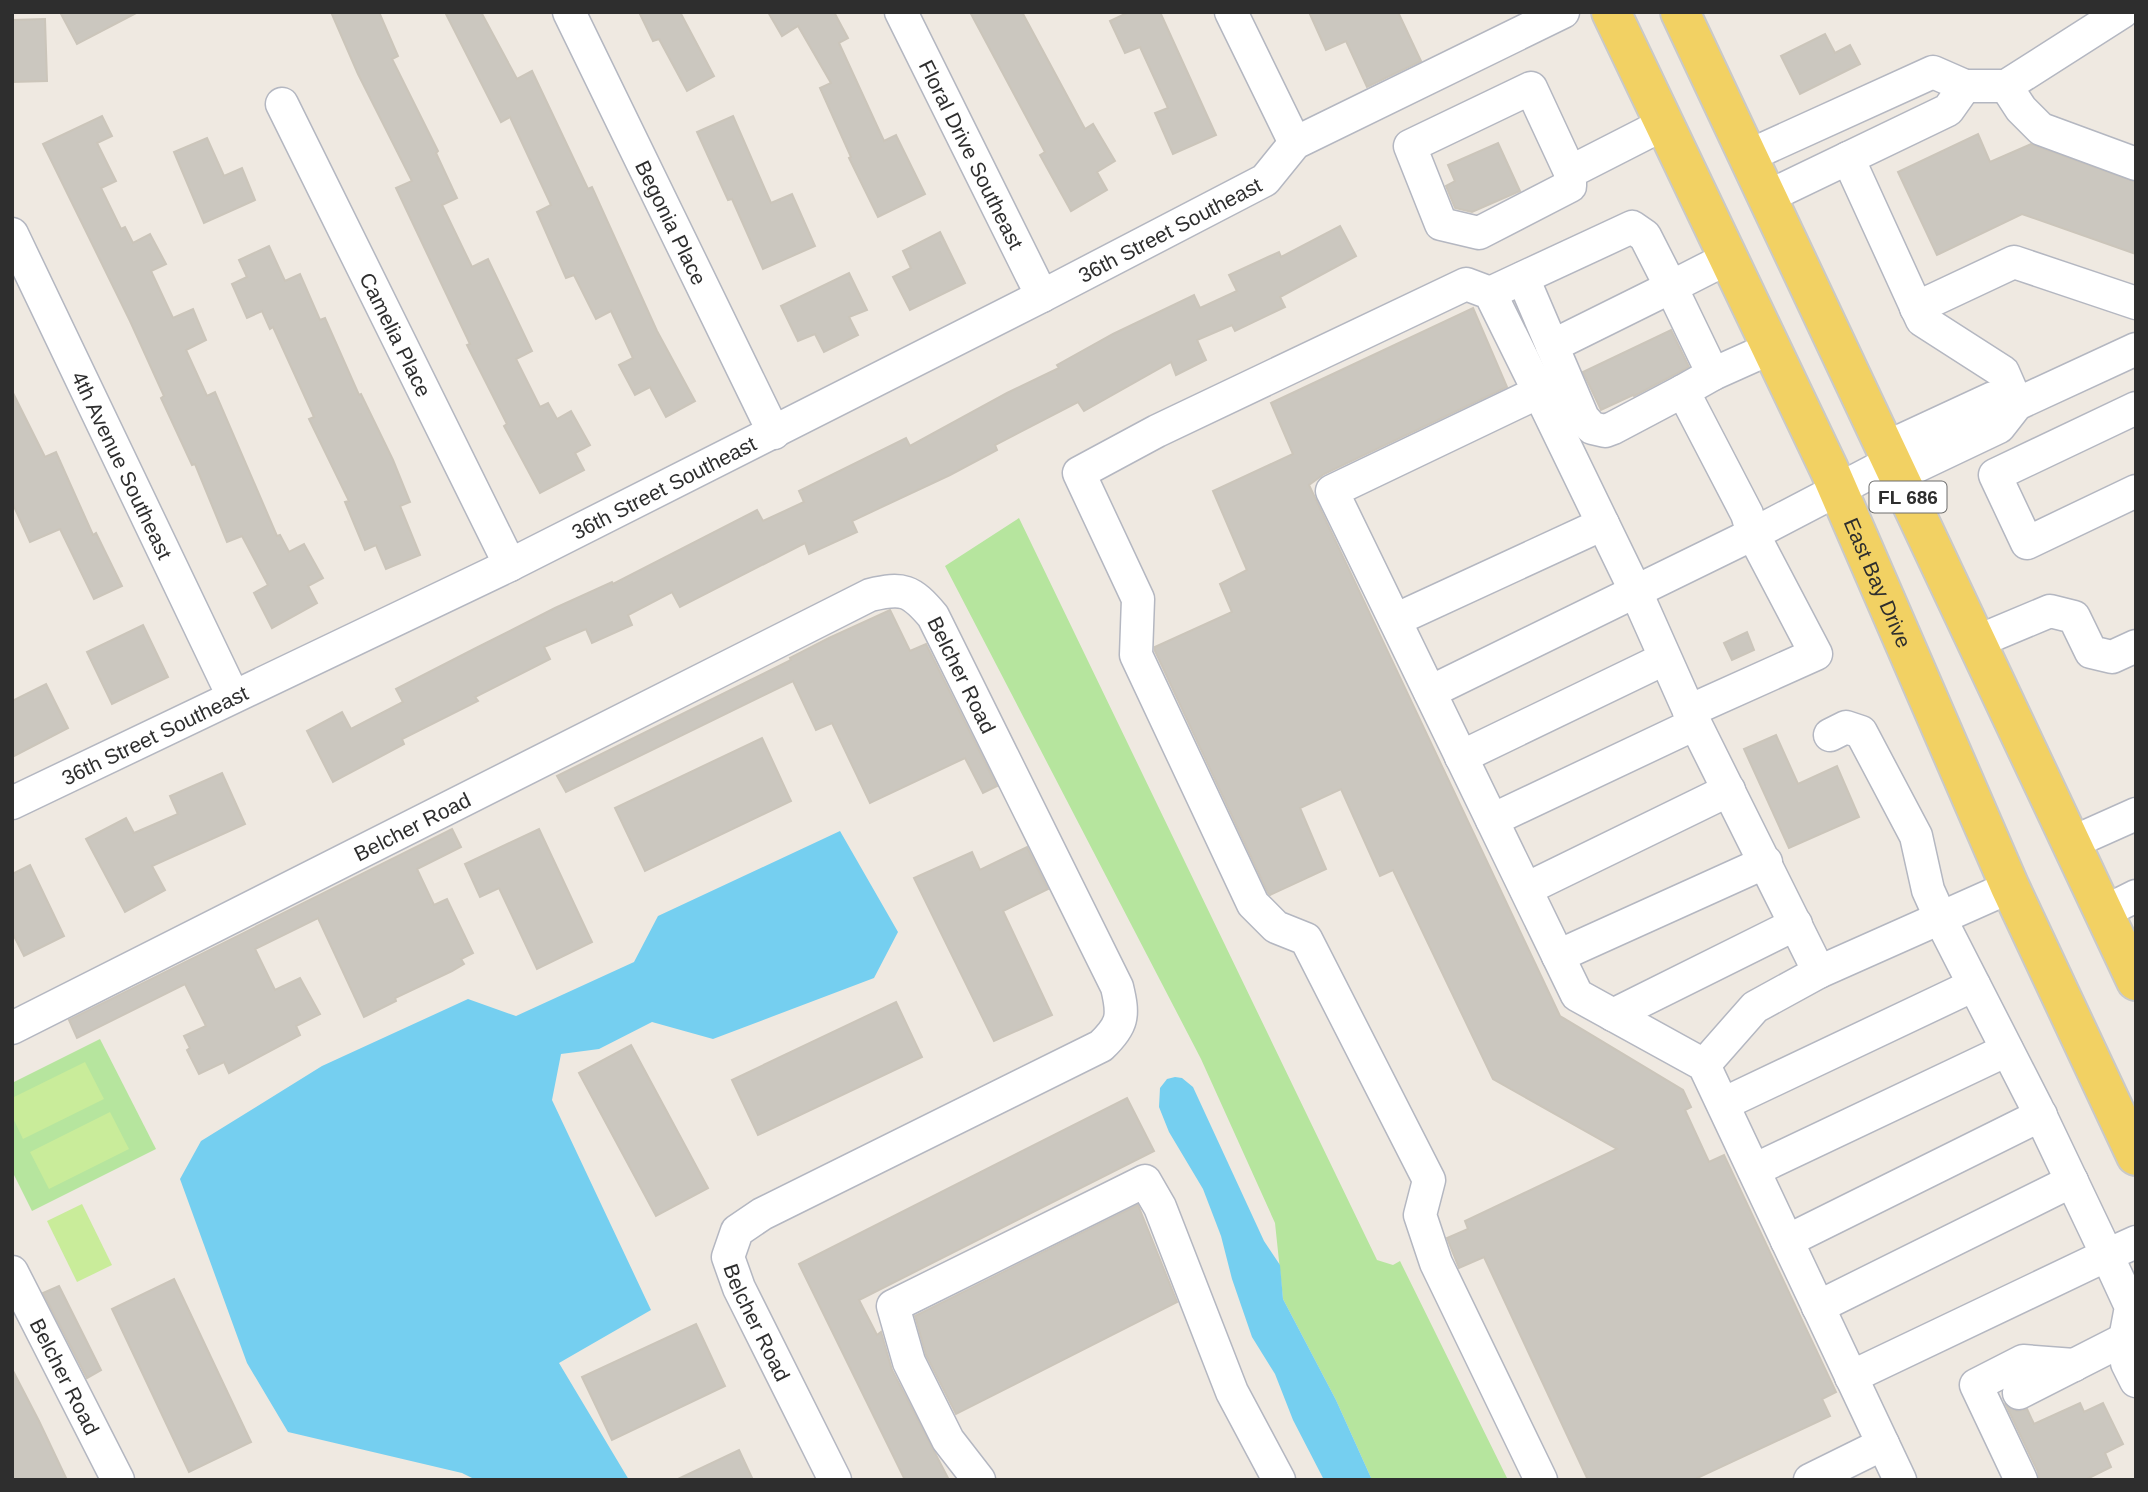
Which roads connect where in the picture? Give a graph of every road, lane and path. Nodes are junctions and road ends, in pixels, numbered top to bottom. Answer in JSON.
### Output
{"nodes":[{"id":1,"x":569,"y":12,"type":"edge"},
{"id":2,"x":901,"y":12,"type":"edge"},
{"id":3,"x":1231,"y":12,"type":"edge"},
{"id":4,"x":1563,"y":12,"type":"edge"},
{"id":5,"x":1611,"y":12,"type":"edge"},
{"id":6,"x":1680,"y":12,"type":"edge"},
{"id":7,"x":2122,"y":12,"type":"edge"},
{"id":8,"x":1965,"y":86,"type":"junction"},
{"id":9,"x":2006,"y":86,"type":"junction"},
{"id":10,"x":282,"y":104,"type":"dead end"},
{"id":11,"x":1846,"y":110,"type":"junction"},
{"id":12,"x":1664,"y":124,"type":"junction"},
{"id":13,"x":1295,"y":143,"type":"junction"},
{"id":14,"x":1856,"y":154,"type":"junction"},
{"id":15,"x":1748,"y":156,"type":"junction"},
{"id":16,"x":2136,"y":164,"type":"edge"},
{"id":17,"x":1570,"y":172,"type":"junction"},
{"id":18,"x":1767,"y":197,"type":"junction"},
{"id":19,"x":12,"y":234,"type":"edge"},
{"id":20,"x":1728,"y":258,"type":"junction"},
{"id":21,"x":1523,"y":278,"type":"junction"},
{"id":22,"x":1671,"y":287,"type":"junction"},
{"id":23,"x":1490,"y":293,"type":"junction"},
{"id":24,"x":1042,"y":296,"type":"junction"},
{"id":25,"x":2136,"y":303,"type":"edge"},
{"id":26,"x":1916,"y":308,"type":"junction"},
{"id":27,"x":1552,"y":346,"type":"junction"},
{"id":28,"x":1771,"y":348,"type":"junction"},
{"id":29,"x":2136,"y":349,"type":"edge"},
{"id":30,"x":1713,"y":374,"type":"junction"},
{"id":31,"x":1683,"y":391,"type":"junction"},
{"id":32,"x":1539,"y":392,"type":"junction"},
{"id":33,"x":2017,"y":404,"type":"junction"},
{"id":34,"x":2136,"y":408,"type":"edge"},
{"id":35,"x":774,"y":433,"type":"junction"},
{"id":36,"x":1891,"y":462,"type":"junction"},
{"id":37,"x":1838,"y":490,"type":"junction"},
{"id":38,"x":2136,"y":491,"type":"edge"},
{"id":39,"x":1603,"y":524,"type":"junction"},
{"id":40,"x":1754,"y":534,"type":"junction"},
{"id":41,"x":510,"y":565,"type":"junction"},
{"id":42,"x":1636,"y":592,"type":"junction"},
{"id":43,"x":1395,"y":620,"type":"junction"},
{"id":44,"x":1976,"y":642,"type":"junction"},
{"id":45,"x":2136,"y":646,"type":"edge"},
{"id":46,"x":1664,"y":659,"type":"junction"},
{"id":47,"x":1430,"y":692,"type":"junction"},
{"id":48,"x":233,"y":696,"type":"junction"},
{"id":49,"x":1692,"y":717,"type":"junction"},
{"id":50,"x":1830,"y":734,"type":"dead end"},
{"id":51,"x":1461,"y":757,"type":"junction"},
{"id":52,"x":1729,"y":790,"type":"junction"},
{"id":53,"x":12,"y":803,"type":"edge"},
{"id":54,"x":2136,"y":814,"type":"edge"},
{"id":55,"x":1492,"y":820,"type":"junction"},
{"id":56,"x":2071,"y":844,"type":"junction"},
{"id":57,"x":1766,"y":862,"type":"junction"},
{"id":58,"x":2010,"y":887,"type":"junction"},
{"id":59,"x":1526,"y":890,"type":"junction"},
{"id":60,"x":2120,"y":904,"type":"edge"},
{"id":61,"x":1940,"y":916,"type":"junction"},
{"id":62,"x":1796,"y":924,"type":"junction"},
{"id":63,"x":1558,"y":956,"type":"junction"},
{"id":64,"x":1819,"y":972,"type":"junction"},
{"id":65,"x":2135,"y":979,"type":"edge"},
{"id":66,"x":1974,"y":985,"type":"junction"},
{"id":67,"x":1613,"y":1015,"type":"junction"},
{"id":68,"x":12,"y":1028,"type":"edge"},
{"id":69,"x":2007,"y":1050,"type":"junction"},
{"id":70,"x":1704,"y":1065,"type":"junction"},
{"id":71,"x":1723,"y":1104,"type":"junction"},
{"id":72,"x":2040,"y":1115,"type":"junction"},
{"id":73,"x":2136,"y":1156,"type":"edge"},
{"id":74,"x":1754,"y":1170,"type":"junction"},
{"id":75,"x":2072,"y":1181,"type":"junction"},
{"id":76,"x":1787,"y":1241,"type":"junction"},
{"id":77,"x":2136,"y":1242,"type":"edge"},
{"id":78,"x":2108,"y":1255,"type":"junction"},
{"id":79,"x":12,"y":1272,"type":"edge"},
{"id":80,"x":1818,"y":1307,"type":"junction"},
{"id":81,"x":2125,"y":1339,"type":"junction"},
{"id":82,"x":2074,"y":1365,"type":"junction"},
{"id":83,"x":1852,"y":1377,"type":"junction"},
{"id":84,"x":2136,"y":1381,"type":"edge"},
{"id":85,"x":2002,"y":1401,"type":"junction"},
{"id":86,"x":1883,"y":1444,"type":"junction"},
{"id":87,"x":118,"y":1480,"type":"edge"},
{"id":88,"x":835,"y":1480,"type":"edge"},
{"id":89,"x":979,"y":1480,"type":"edge"},
{"id":90,"x":1279,"y":1480,"type":"edge"},
{"id":91,"x":1541,"y":1480,"type":"edge"},
{"id":92,"x":1810,"y":1480,"type":"edge"},
{"id":93,"x":1900,"y":1480,"type":"edge"},
{"id":94,"x":2021,"y":1480,"type":"edge"}],
"edges":[{"from":1,"to":35,"type":"street","name":"Begonia Place"},
{"from":2,"to":24,"type":"street","name":"Floral Drive Southeast"},
{"from":3,"to":13,"type":"street"},
{"from":4,"to":13,"type":"street"},
{"from":5,"to":12,"type":"main road","name":"East Bay Drive","number":"FL 686"},
{"from":6,"to":15,"type":"main road","number":"FL 686"},
{"from":7,"to":9,"type":"street"},
{"from":8,"to":9,"type":"street"},
{"from":8,"to":11,"type":"street"},
{"from":8,"to":14,"type":"street"},
{"from":9,"to":16,"type":"street"},
{"from":10,"to":41,"type":"street","name":"Camelia Place"},
{"from":11,"to":14,"type":"street"},
{"from":11,"to":15,"type":"street"},
{"from":12,"to":17,"type":"street"},
{"from":12,"to":20,"type":"main road","name":"East Bay Drive","number":"FL 686"},
{"from":13,"to":24,"type":"street","name":"36th Street Southeast"},
{"from":14,"to":18,"type":"street"},
{"from":14,"to":26,"type":"street"},
{"from":15,"to":18,"type":"main road","number":"FL 686"},
{"from":17,"to":17,"type":"street"},
{"from":18,"to":36,"type":"main road","number":"FL 686"},
{"from":19,"to":48,"type":"street","name":"4th Avenue Southeast"},
{"from":20,"to":22,"type":"street"},
{"from":20,"to":28,"type":"main road","name":"East Bay Drive","number":"FL 686"},
{"from":21,"to":22,"type":"street"},
{"from":21,"to":23,"type":"street"},
{"from":21,"to":27,"type":"street"},
{"from":22,"to":27,"type":"street"},
{"from":22,"to":30,"type":"street"},
{"from":23,"to":32,"type":"street"},
{"from":23,"to":91,"type":"street"},
{"from":24,"to":35,"type":"street","name":"36th Street Southeast"},
{"from":25,"to":26,"type":"street"},
{"from":26,"to":33,"type":"street"},
{"from":27,"to":31,"type":"street"},
{"from":28,"to":30,"type":"street"},
{"from":28,"to":37,"type":"main road","name":"East Bay Drive","number":"FL 686"},
{"from":29,"to":33,"type":"street"},
{"from":30,"to":31,"type":"street"},
{"from":31,"to":40,"type":"street"},
{"from":32,"to":39,"type":"street"},
{"from":32,"to":43,"type":"street"},
{"from":33,"to":36,"type":"street"},
{"from":34,"to":38,"type":"street"},
{"from":35,"to":41,"type":"street","name":"36th Street Southeast"},
{"from":36,"to":37,"type":"street"},
{"from":36,"to":44,"type":"main road","number":"FL 686"},
{"from":37,"to":40,"type":"street"},
{"from":37,"to":58,"type":"main road","name":"East Bay Drive","number":"FL 686"},
{"from":39,"to":42,"type":"street"},
{"from":39,"to":43,"type":"street"},
{"from":40,"to":42,"type":"street"},
{"from":40,"to":49,"type":"street"},
{"from":41,"to":48,"type":"street","name":"36th Street Southeast"},
{"from":42,"to":46,"type":"street"},
{"from":42,"to":47,"type":"street"},
{"from":43,"to":47,"type":"street"},
{"from":44,"to":45,"type":"street"},
{"from":44,"to":56,"type":"main road","number":"FL 686"},
{"from":46,"to":49,"type":"street"},
{"from":46,"to":51,"type":"street"},
{"from":47,"to":51,"type":"street"},
{"from":48,"to":53,"type":"street","name":"36th Street Southeast"},
{"from":49,"to":52,"type":"street"},
{"from":49,"to":55,"type":"street"},
{"from":50,"to":61,"type":"street"},
{"from":51,"to":55,"type":"street"},
{"from":52,"to":57,"type":"street"},
{"from":52,"to":59,"type":"street"},
{"from":54,"to":56,"type":"street"},
{"from":55,"to":59,"type":"street"},
{"from":56,"to":60,"type":"main road","number":"FL 686"},
{"from":57,"to":62,"type":"street"},
{"from":57,"to":63,"type":"street"},
{"from":58,"to":61,"type":"street"},
{"from":58,"to":73,"type":"main road","name":"East Bay Drive","number":"FL 686"},
{"from":59,"to":63,"type":"street"},
{"from":60,"to":65,"type":"main road","number":"FL 686"},
{"from":61,"to":64,"type":"street"},
{"from":61,"to":66,"type":"street"},
{"from":62,"to":64,"type":"street"},
{"from":62,"to":67,"type":"street"},
{"from":63,"to":67,"type":"street"},
{"from":64,"to":70,"type":"street"},
{"from":66,"to":69,"type":"street"},
{"from":66,"to":71,"type":"street"},
{"from":67,"to":70,"type":"street"},
{"from":68,"to":88,"type":"street","name":"Belcher Road"},
{"from":69,"to":72,"type":"street"},
{"from":69,"to":74,"type":"street"},
{"from":70,"to":71,"type":"street"},
{"from":71,"to":74,"type":"street"},
{"from":72,"to":75,"type":"street"},
{"from":72,"to":76,"type":"street"},
{"from":74,"to":76,"type":"street"},
{"from":75,"to":78,"type":"street"},
{"from":75,"to":80,"type":"street"},
{"from":76,"to":80,"type":"street"},
{"from":77,"to":78,"type":"street"},
{"from":78,"to":81,"type":"street"},
{"from":78,"to":83,"type":"street"},
{"from":79,"to":87,"type":"street","name":"Belcher Road"},
{"from":80,"to":83,"type":"street"},
{"from":81,"to":82,"type":"street"},
{"from":81,"to":84,"type":"street"},
{"from":82,"to":85,"type":"street"},
{"from":82,"to":85,"type":"street"},
{"from":83,"to":86,"type":"street"},
{"from":85,"to":94,"type":"street"},
{"from":86,"to":92,"type":"street"},
{"from":86,"to":93,"type":"street"},
{"from":89,"to":90,"type":"street"}]}
